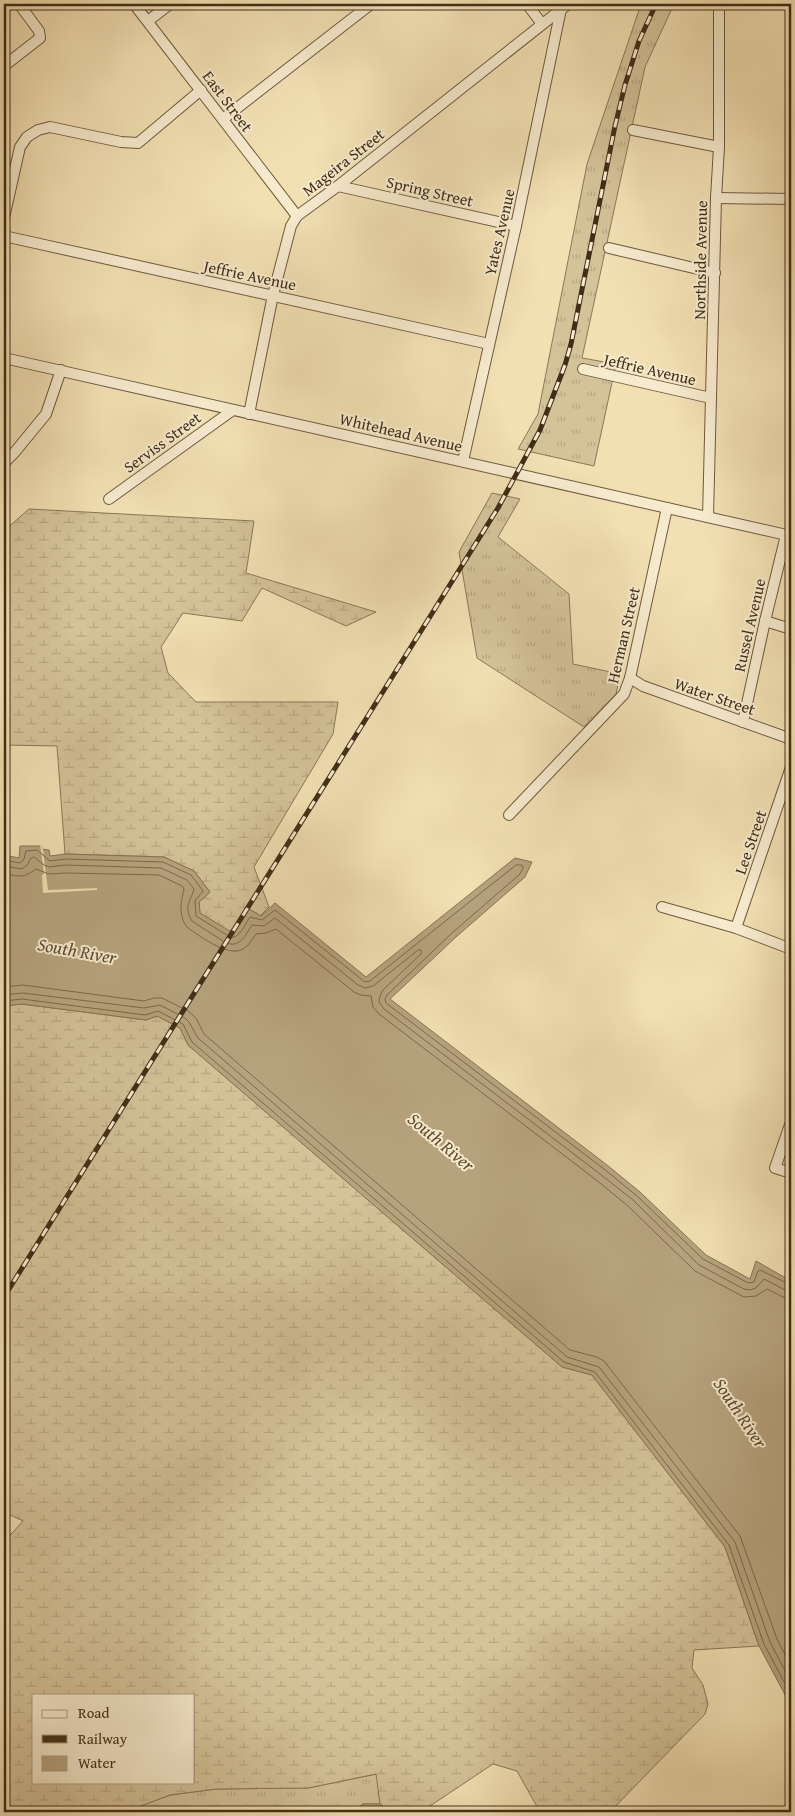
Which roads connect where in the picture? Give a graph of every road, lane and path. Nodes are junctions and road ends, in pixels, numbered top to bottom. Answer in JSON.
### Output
{"nodes":[{"id":1,"x":19,"y":4,"type":"edge"},
{"id":2,"x":134,"y":4,"type":"edge"},
{"id":3,"x":170,"y":4,"type":"edge"},
{"id":4,"x":372,"y":4,"type":"edge"},
{"id":5,"x":527,"y":4,"type":"edge"},
{"id":6,"x":719,"y":4,"type":"edge"},
{"id":7,"x":565,"y":6,"type":"edge"},
{"id":8,"x":148,"y":21,"type":"junction"},
{"id":9,"x":542,"y":24,"type":"junction"},
{"id":10,"x":4,"y":66,"type":"edge"},
{"id":11,"x":201,"y":90,"type":"junction"},
{"id":12,"x":223,"y":119,"type":"junction"},
{"id":13,"x":633,"y":130,"type":"dead end"},
{"id":14,"x":719,"y":147,"type":"junction"},
{"id":15,"x":338,"y":186,"type":"junction"},
{"id":16,"x":716,"y":198,"type":"junction"},
{"id":17,"x":791,"y":199,"type":"edge"},
{"id":18,"x":297,"y":216,"type":"junction"},
{"id":19,"x":4,"y":218,"type":"edge"},
{"id":20,"x":516,"y":226,"type":"junction"},
{"id":21,"x":4,"y":236,"type":"edge"},
{"id":22,"x":609,"y":248,"type":"dead end"},
{"id":23,"x":715,"y":273,"type":"junction"},
{"id":24,"x":273,"y":296,"type":"junction"},
{"id":25,"x":489,"y":344,"type":"junction"},
{"id":26,"x":4,"y":358,"type":"edge"},
{"id":27,"x":583,"y":368,"type":"dead end"},
{"id":28,"x":61,"y":370,"type":"junction"},
{"id":29,"x":711,"y":398,"type":"junction"},
{"id":30,"x":233,"y":410,"type":"junction"},
{"id":31,"x":249,"y":414,"type":"junction"},
{"id":32,"x":463,"y":461,"type":"junction"},
{"id":33,"x":4,"y":463,"type":"edge"},
{"id":34,"x":109,"y":499,"type":"dead end"},
{"id":35,"x":667,"y":508,"type":"junction"},
{"id":36,"x":708,"y":517,"type":"junction"},
{"id":37,"x":789,"y":536,"type":"edge"},
{"id":38,"x":765,"y":621,"type":"junction"},
{"id":39,"x":791,"y":629,"type":"edge"},
{"id":40,"x":630,"y":678,"type":"junction"},
{"id":41,"x":743,"y":722,"type":"junction"},
{"id":42,"x":791,"y":739,"type":"edge"},
{"id":43,"x":791,"y":767,"type":"edge"},
{"id":44,"x":509,"y":815,"type":"dead end"},
{"id":45,"x":662,"y":907,"type":"dead end"},
{"id":46,"x":736,"y":928,"type":"junction"},
{"id":47,"x":791,"y":949,"type":"edge"},
{"id":48,"x":791,"y":1122,"type":"edge"},
{"id":49,"x":791,"y":1173,"type":"edge"}],
"edges":[{"from":1,"to":10,"type":"street"},
{"from":2,"to":8,"type":"street","name":"East Street"},
{"from":3,"to":8,"type":"street"},
{"from":4,"to":12,"type":"street"},
{"from":5,"to":9,"type":"street"},
{"from":6,"to":14,"type":"street","name":"Northside Avenue"},
{"from":7,"to":9,"type":"street","name":"Mageira Street"},
{"from":7,"to":20,"type":"street","name":"Yates Avenue"},
{"from":8,"to":11,"type":"street","name":"East Street"},
{"from":9,"to":15,"type":"street","name":"Mageira Street"},
{"from":11,"to":12,"type":"street","name":"East Street"},
{"from":11,"to":19,"type":"street"},
{"from":12,"to":18,"type":"street","name":"East Street"},
{"from":13,"to":14,"type":"street"},
{"from":14,"to":16,"type":"street","name":"Northside Avenue"},
{"from":15,"to":18,"type":"street","name":"Mageira Street"},
{"from":15,"to":20,"type":"street","name":"Spring Street"},
{"from":16,"to":17,"type":"street"},
{"from":16,"to":23,"type":"street","name":"Northside Avenue"},
{"from":18,"to":24,"type":"street","name":"Mageira Street"},
{"from":20,"to":25,"type":"street","name":"Yates Avenue"},
{"from":21,"to":24,"type":"street","name":"Jeffrie Avenue"},
{"from":22,"to":23,"type":"street"},
{"from":23,"to":29,"type":"street","name":"Northside Avenue"},
{"from":24,"to":25,"type":"street","name":"Jeffrie Avenue"},
{"from":24,"to":31,"type":"street","name":"Mageira Street"},
{"from":25,"to":32,"type":"street","name":"Yates Avenue"},
{"from":26,"to":28,"type":"street","name":"Whitehead Avenue"},
{"from":27,"to":29,"type":"street","name":"Jeffrie Avenue"},
{"from":28,"to":30,"type":"street","name":"Whitehead Avenue"},
{"from":28,"to":33,"type":"street"},
{"from":29,"to":36,"type":"street","name":"Northside Avenue"},
{"from":30,"to":31,"type":"street","name":"Whitehead Avenue"},
{"from":30,"to":34,"type":"street","name":"Serviss Street"},
{"from":31,"to":32,"type":"street","name":"Whitehead Avenue"},
{"from":32,"to":35,"type":"street","name":"Whitehead Avenue"},
{"from":35,"to":36,"type":"street","name":"Whitehead Avenue"},
{"from":35,"to":40,"type":"street","name":"Herman Street"},
{"from":36,"to":37,"type":"street","name":"Whitehead Avenue"},
{"from":37,"to":38,"type":"street","name":"Russel Avenue"},
{"from":38,"to":39,"type":"street"},
{"from":38,"to":41,"type":"street","name":"Russel Avenue"},
{"from":40,"to":41,"type":"street","name":"Water Street"},
{"from":40,"to":44,"type":"street","name":"Herman Street"},
{"from":41,"to":42,"type":"street","name":"Water Street"},
{"from":43,"to":46,"type":"street","name":"Lee Street"},
{"from":45,"to":46,"type":"street"},
{"from":46,"to":47,"type":"street"},
{"from":48,"to":49,"type":"street"}]}
